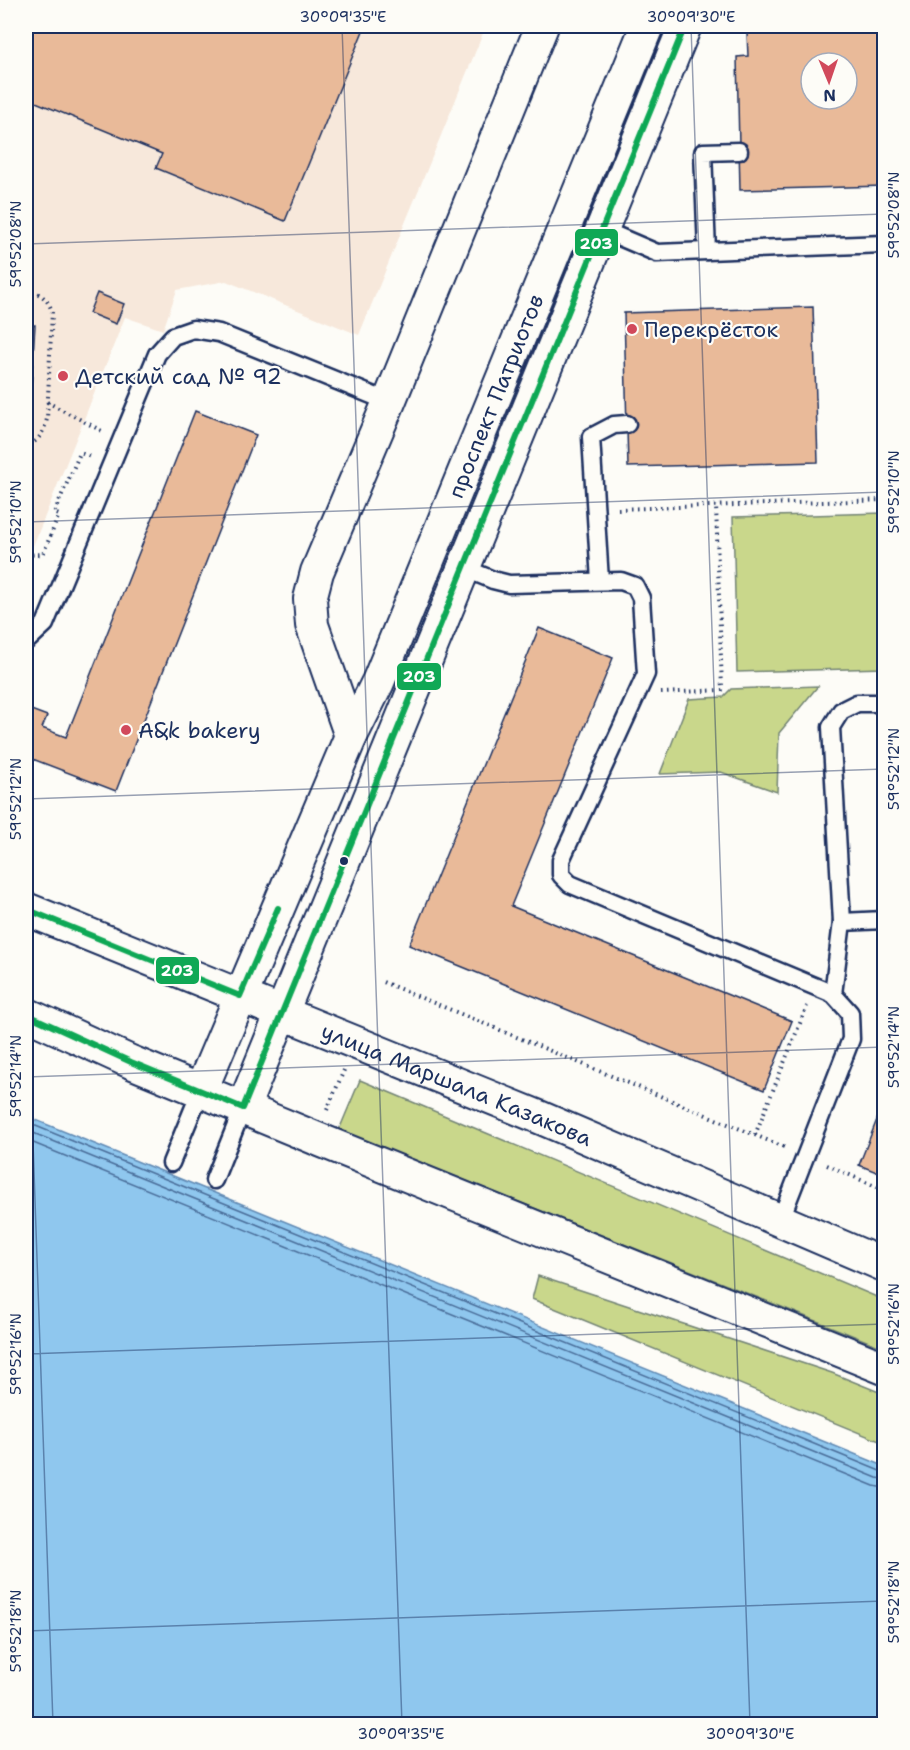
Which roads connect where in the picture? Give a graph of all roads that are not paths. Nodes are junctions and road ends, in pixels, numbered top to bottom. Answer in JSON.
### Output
{"nodes":[{"id":1,"x":542,"y":26,"type":"edge"},
{"id":2,"x":647,"y":26,"type":"edge"},
{"id":3,"x":685,"y":26,"type":"edge"},
{"id":4,"x":739,"y":151,"type":"dead end"},
{"id":5,"x":601,"y":229,"type":"junction"},
{"id":6,"x":885,"y":243,"type":"edge"},
{"id":7,"x":707,"y":251,"type":"junction"},
{"id":8,"x":389,"y":402,"type":"junction"},
{"id":9,"x":627,"y":424,"type":"dead end"},
{"id":10,"x":464,"y":568,"type":"junction"},
{"id":11,"x":600,"y":581,"type":"junction"},
{"id":12,"x":26,"y":641,"type":"edge"},
{"id":13,"x":885,"y":703,"type":"edge"},
{"id":14,"x":351,"y":736,"type":"junction"},
{"id":15,"x":26,"y":909,"type":"edge"},
{"id":16,"x":885,"y":920,"type":"edge"},
{"id":17,"x":842,"y":922,"type":"junction"},
{"id":18,"x":833,"y":994,"type":"junction"},
{"id":19,"x":240,"y":996,"type":"junction"},
{"id":20,"x":281,"y":1013,"type":"junction"},
{"id":21,"x":26,"y":1014,"type":"edge"},
{"id":22,"x":201,"y":1090,"type":"junction"},
{"id":23,"x":243,"y":1108,"type":"junction"},
{"id":24,"x":171,"y":1162,"type":"dead end"},
{"id":25,"x":214,"y":1180,"type":"dead end"},
{"id":26,"x":780,"y":1221,"type":"junction"},
{"id":27,"x":885,"y":1265,"type":"edge"},
{"id":28,"x":885,"y":1368,"type":"edge"}],
"edges":[{"from":1,"to":8,"type":"street"},
{"from":2,"to":14,"type":"street","name":"проспект Патриотов"},
{"from":3,"to":5,"type":"street","name":"проспект Патриотов"},
{"from":4,"to":7,"type":"lane"},
{"from":5,"to":7,"type":"lane"},
{"from":5,"to":10,"type":"street","name":"проспект Патриотов"},
{"from":6,"to":7,"type":"lane"},
{"from":8,"to":12,"type":"lane"},
{"from":8,"to":14,"type":"street"},
{"from":9,"to":11,"type":"lane"},
{"from":10,"to":11,"type":"lane"},
{"from":10,"to":20,"type":"street","name":"проспект Патриотов"},
{"from":11,"to":18,"type":"lane"},
{"from":13,"to":17,"type":"lane"},
{"from":14,"to":19,"type":"street","name":"проспект Патриотов"},
{"from":15,"to":19,"type":"street","name":"улица Маршала Казакова"},
{"from":16,"to":17,"type":"lane"},
{"from":17,"to":18,"type":"lane"},
{"from":18,"to":26,"type":"lane"},
{"from":19,"to":20,"type":"street","name":"улица Маршала Казакова"},
{"from":19,"to":22,"type":"street","name":"проспект Патриотов"},
{"from":20,"to":23,"type":"street","name":"проспект Патриотов"},
{"from":20,"to":26,"type":"street","name":"улица Маршала Казакова"},
{"from":21,"to":22,"type":"street"},
{"from":22,"to":23,"type":"street"},
{"from":22,"to":24,"type":"lane","name":"проспект Патриотов"},
{"from":23,"to":25,"type":"lane","name":"проспект Патриотов"},
{"from":23,"to":28,"type":"street"},
{"from":26,"to":27,"type":"street","name":"улица Маршала Казакова"}]}
